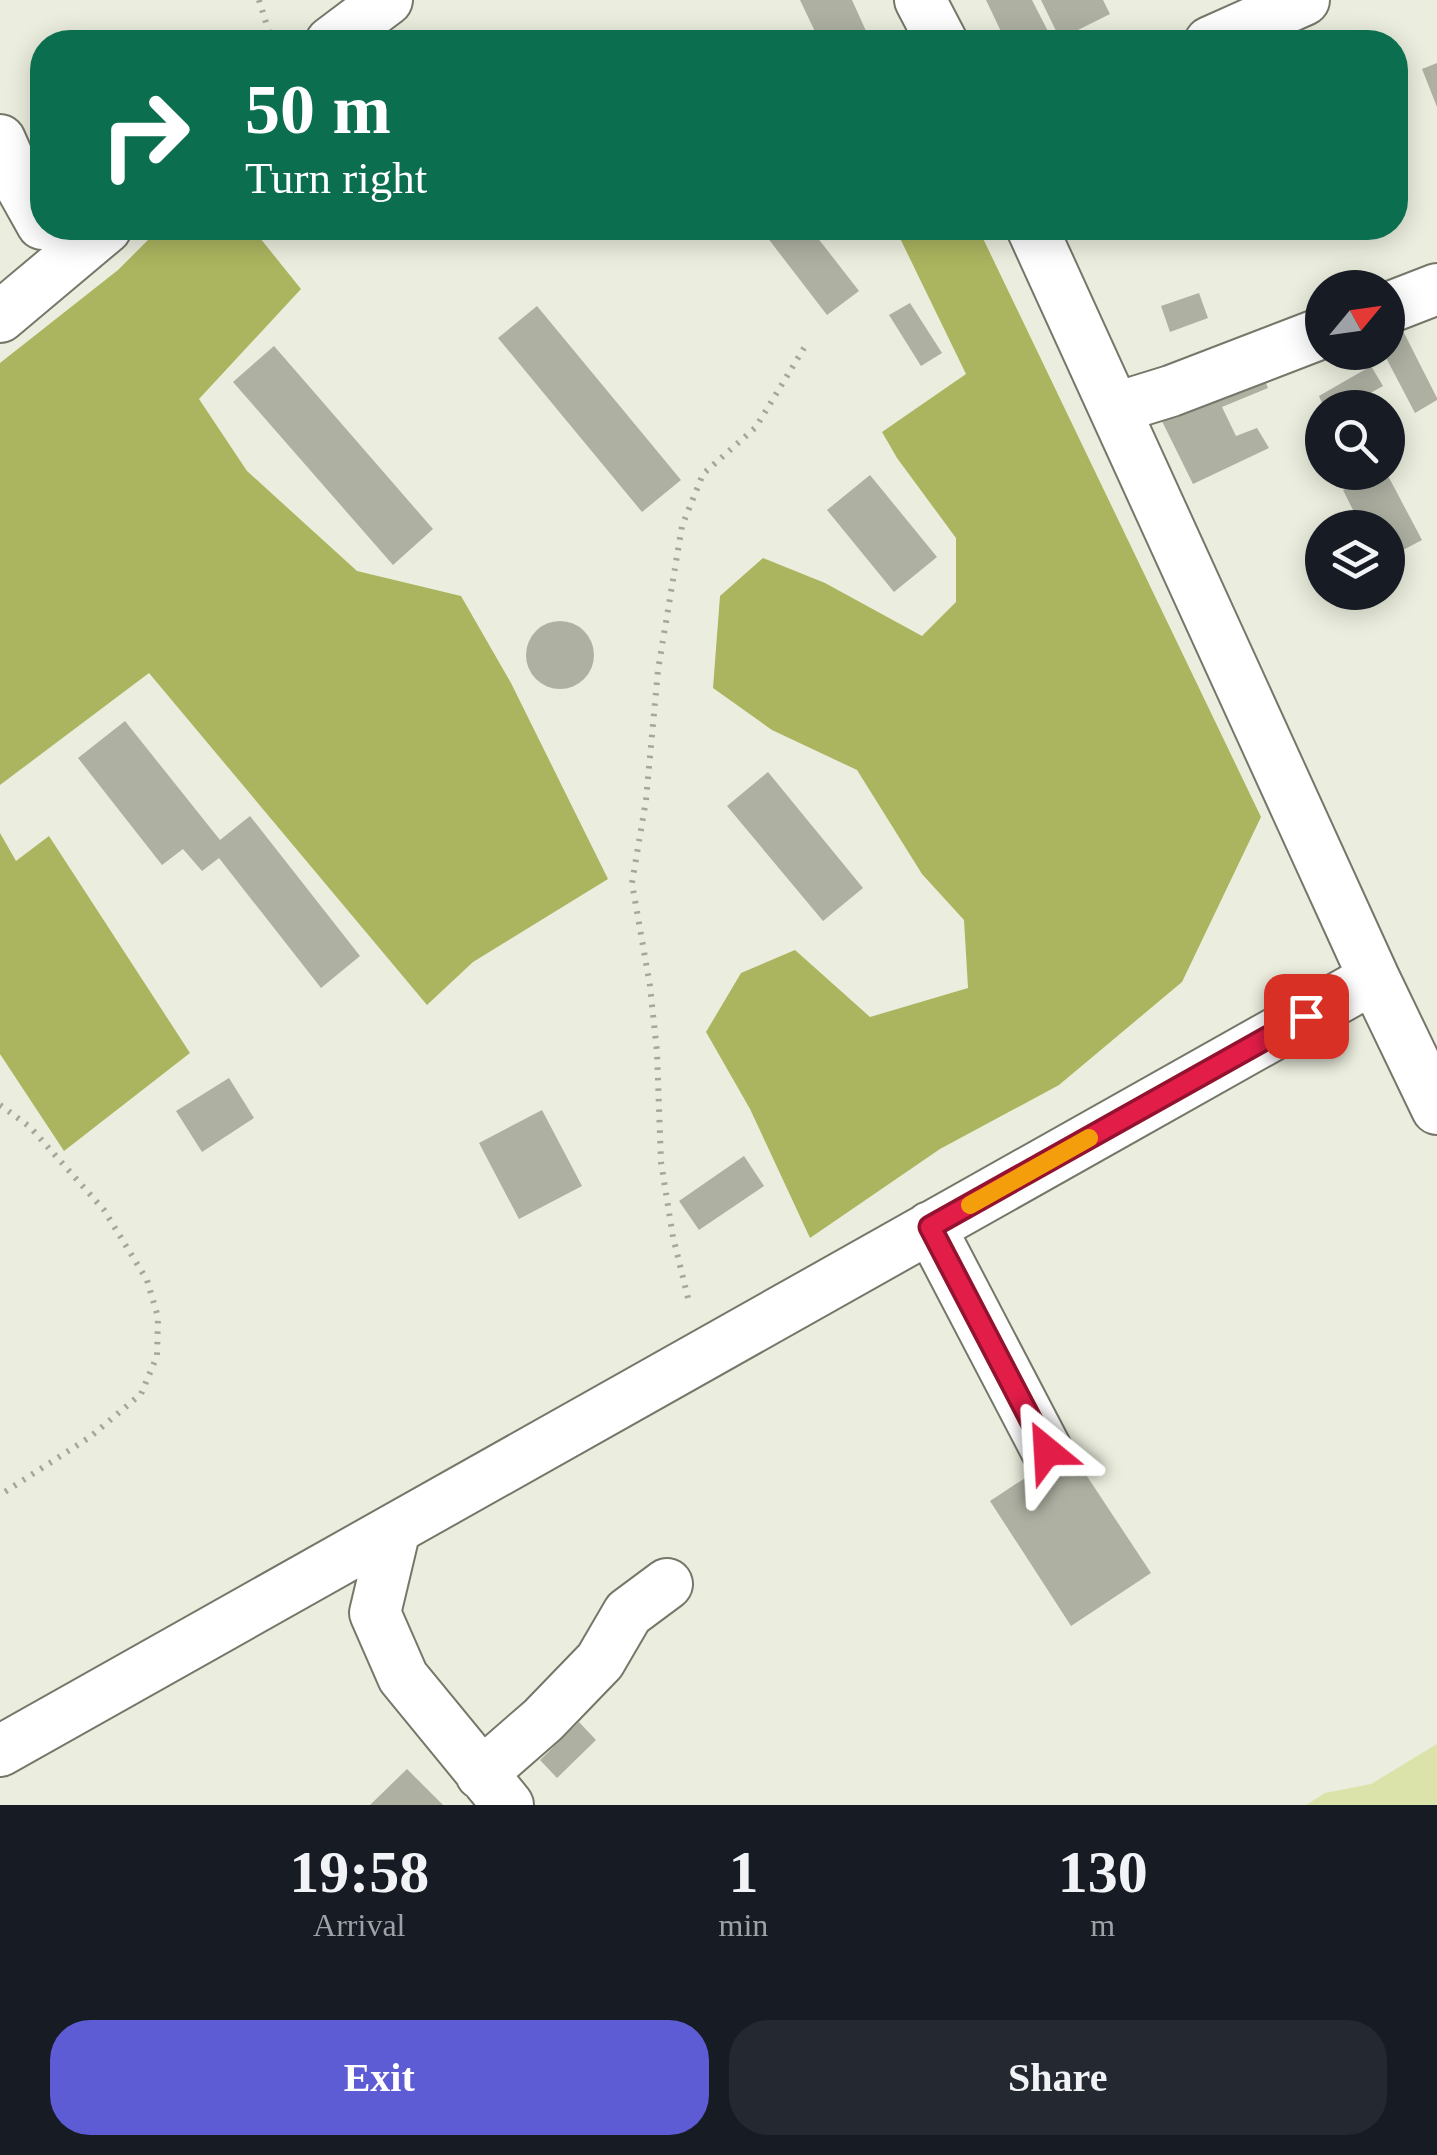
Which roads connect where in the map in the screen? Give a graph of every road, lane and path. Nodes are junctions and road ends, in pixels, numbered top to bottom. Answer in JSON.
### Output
{"nodes":[{"id":1,"x":258,"y":0,"type":"edge"},
{"id":2,"x":387,"y":0,"type":"edge"},
{"id":3,"x":920,"y":0,"type":"edge"},
{"id":4,"x":1304,"y":0,"type":"edge"},
{"id":5,"x":268,"y":30,"type":"edge"},
{"id":6,"x":346,"y":30,"type":"edge"},
{"id":7,"x":936,"y":30,"type":"edge"},
{"id":8,"x":1237,"y":30,"type":"edge"},
{"id":9,"x":0,"y":140,"type":"edge"},
{"id":10,"x":30,"y":202,"type":"edge"},
{"id":11,"x":50,"y":240,"type":"edge"},
{"id":12,"x":1038,"y":240,"type":"edge"},
{"id":13,"x":1437,"y":289,"type":"edge"},
{"id":14,"x":1405,"y":301,"type":"edge"},
{"id":15,"x":0,"y":317,"type":"edge"},
{"id":16,"x":1305,"y":340,"type":"edge"},
{"id":17,"x":807,"y":343,"type":"dead end"},
{"id":18,"x":1116,"y":408,"type":"junction"},
{"id":19,"x":1374,"y":978,"type":"junction"},
{"id":20,"x":0,"y":1105,"type":"edge"},
{"id":21,"x":1437,"y":1109,"type":"edge"},
{"id":22,"x":930,"y":1227,"type":"junction"},
{"id":23,"x":688,"y":1298,"type":"dead end"},
{"id":24,"x":1047,"y":1451,"type":"dead end"},
{"id":25,"x":0,"y":1495,"type":"edge"},
{"id":26,"x":394,"y":1529,"type":"junction"},
{"id":27,"x":666,"y":1584,"type":"dead end"},
{"id":28,"x":0,"y":1751,"type":"edge"},
{"id":29,"x":494,"y":1790,"type":"edge"}],
"edges":[{"from":1,"to":5,"type":"path"},
{"from":2,"to":6,"type":"street"},
{"from":3,"to":7,"type":"street"},
{"from":4,"to":8,"type":"street"},
{"from":9,"to":10,"type":"street"},
{"from":11,"to":15,"type":"street"},
{"from":12,"to":18,"type":"street"},
{"from":13,"to":14,"type":"street"},
{"from":16,"to":18,"type":"street"},
{"from":17,"to":23,"type":"path"},
{"from":18,"to":19,"type":"street"},
{"from":19,"to":21,"type":"street"},
{"from":19,"to":22,"type":"street"},
{"from":20,"to":25,"type":"path"},
{"from":22,"to":24,"type":"street"},
{"from":22,"to":26,"type":"street"},
{"from":26,"to":28,"type":"street"},
{"from":26,"to":29,"type":"street"},
{"from":27,"to":29,"type":"street"}]}
